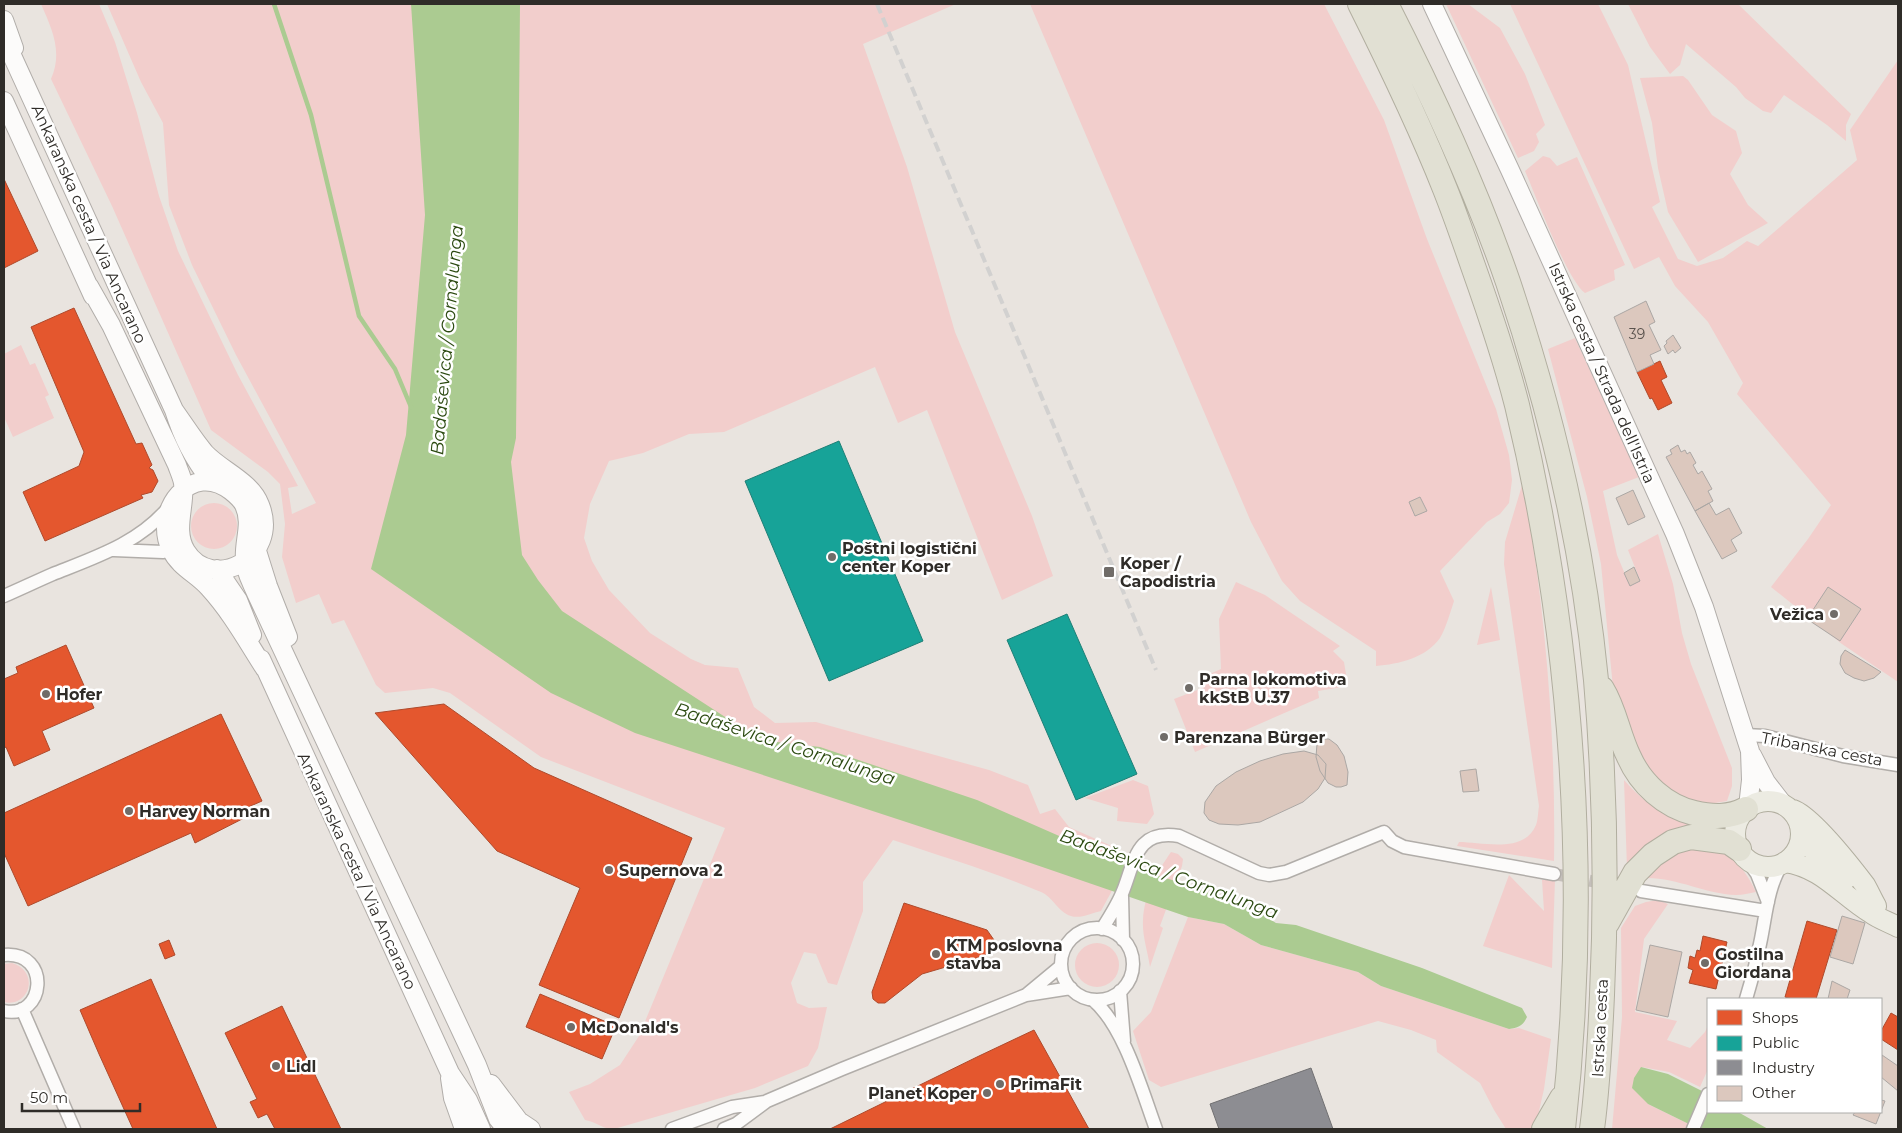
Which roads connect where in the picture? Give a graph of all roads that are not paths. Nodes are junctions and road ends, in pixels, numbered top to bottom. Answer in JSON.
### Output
{"nodes":[{"id":1,"x":1360,"y":4,"type":"edge"},
{"id":2,"x":1386,"y":4,"type":"edge"},
{"id":3,"x":1432,"y":4,"type":"edge"},
{"id":4,"x":4,"y":20,"type":"edge"},
{"id":5,"x":4,"y":38,"type":"edge"},
{"id":6,"x":33,"y":100,"type":"junction"},
{"id":7,"x":4,"y":101,"type":"edge"},
{"id":8,"x":174,"y":410,"type":"junction"},
{"id":9,"x":211,"y":481,"type":"junction"},
{"id":10,"x":178,"y":498,"type":"junction"},
{"id":11,"x":114,"y":550,"type":"junction"},
{"id":12,"x":178,"y":550,"type":"junction"},
{"id":13,"x":251,"y":556,"type":"junction"},
{"id":14,"x":216,"y":569,"type":"junction"},
{"id":15,"x":4,"y":596,"type":"edge"},
{"id":16,"x":265,"y":669,"type":"junction"},
{"id":17,"x":1596,"y":679,"type":"junction"},
{"id":18,"x":1748,"y":743,"type":"junction"},
{"id":19,"x":1898,"y":765,"type":"edge"},
{"id":20,"x":1786,"y":806,"type":"junction"},
{"id":21,"x":1747,"y":808,"type":"junction"},
{"id":22,"x":1801,"y":837,"type":"junction"},
{"id":23,"x":1743,"y":855,"type":"junction"},
{"id":24,"x":1784,"y":863,"type":"junction"},
{"id":25,"x":1554,"y":874,"type":"tunnel mouth"},
{"id":26,"x":1641,"y":891,"type":"dead end"},
{"id":27,"x":1122,"y":894,"type":"junction"},
{"id":28,"x":1876,"y":906,"type":"junction"},
{"id":29,"x":1767,"y":907,"type":"junction"},
{"id":30,"x":1606,"y":927,"type":"junction"},
{"id":31,"x":1897,"y":927,"type":"edge"},
{"id":32,"x":1102,"y":929,"type":"junction"},
{"id":33,"x":1122,"y":940,"type":"junction"},
{"id":34,"x":4,"y":955,"type":"edge"},
{"id":35,"x":1061,"y":966,"type":"junction"},
{"id":36,"x":1071,"y":988,"type":"junction"},
{"id":37,"x":1120,"y":991,"type":"junction"},
{"id":38,"x":1026,"y":995,"type":"junction"},
{"id":39,"x":1746,"y":998,"type":"edge"},
{"id":40,"x":1093,"y":1000,"type":"junction"},
{"id":41,"x":22,"y":1009,"type":"junction"},
{"id":42,"x":4,"y":1011,"type":"edge"},
{"id":43,"x":1125,"y":1046,"type":"junction"},
{"id":44,"x":477,"y":1065,"type":"junction"},
{"id":45,"x":450,"y":1073,"type":"junction"},
{"id":46,"x":1567,"y":1090,"type":"junction"},
{"id":47,"x":1707,"y":1096,"type":"edge"},
{"id":48,"x":767,"y":1102,"type":"junction"},
{"id":49,"x":1694,"y":1128,"type":"edge"},
{"id":50,"x":74,"y":1129,"type":"edge"},
{"id":51,"x":464,"y":1129,"type":"edge"},
{"id":52,"x":481,"y":1129,"type":"edge"},
{"id":53,"x":506,"y":1129,"type":"edge"},
{"id":54,"x":531,"y":1129,"type":"edge"},
{"id":55,"x":672,"y":1129,"type":"edge"},
{"id":56,"x":724,"y":1129,"type":"edge"},
{"id":57,"x":1156,"y":1129,"type":"edge"},
{"id":58,"x":1544,"y":1129,"type":"edge"},
{"id":59,"x":1563,"y":1129,"type":"edge"},
{"id":60,"x":1592,"y":1129,"type":"edge"}],
"edges":[{"from":1,"to":46,"type":"highway"},
{"from":2,"to":17,"type":"highway","name":"Istrska cesta"},
{"from":3,"to":18,"type":"street","name":"Istrska cesta / Strada dell'Istria"},
{"from":4,"to":6,"type":"street"},
{"from":5,"to":6,"type":"street","name":"Ankaranska cesta / Via Ancarano"},
{"from":6,"to":8,"type":"street","name":"Ankaranska cesta / Via Ancarano"},
{"from":7,"to":10,"type":"street","name":"Ankaranska cesta / Via Ancarano"},
{"from":8,"to":9,"type":"street"},
{"from":8,"to":13,"type":"street"},
{"from":9,"to":10,"type":"street"},
{"from":9,"to":13,"type":"street"},
{"from":10,"to":11,"type":"street"},
{"from":10,"to":12,"type":"street"},
{"from":11,"to":12,"type":"street"},
{"from":11,"to":15,"type":"street"},
{"from":12,"to":14,"type":"street"},
{"from":12,"to":16,"type":"street"},
{"from":13,"to":14,"type":"street"},
{"from":13,"to":44,"type":"street","name":"Ankaranska cesta / Via Ancarano"},
{"from":14,"to":16,"type":"street"},
{"from":16,"to":45,"type":"street","name":"Ankaranska cesta / Via Ancarano"},
{"from":17,"to":21,"type":"highway"},
{"from":17,"to":30,"type":"highway","name":"Istrska cesta"},
{"from":18,"to":19,"type":"street","name":"Tribanska cesta"},
{"from":18,"to":20,"type":"street"},
{"from":18,"to":21,"type":"street"},
{"from":20,"to":21,"type":"main road"},
{"from":20,"to":22,"type":"main road"},
{"from":20,"to":28,"type":"main road"},
{"from":21,"to":23,"type":"main road"},
{"from":22,"to":24,"type":"main road"},
{"from":22,"to":28,"type":"main road"},
{"from":23,"to":24,"type":"main road"},
{"from":23,"to":29,"type":"street"},
{"from":23,"to":30,"type":"highway"},
{"from":24,"to":29,"type":"street"},
{"from":24,"to":31,"type":"main road"},
{"from":25,"to":27,"type":"street"},
{"from":26,"to":29,"type":"street"},
{"from":27,"to":32,"type":"street"},
{"from":27,"to":33,"type":"street"},
{"from":28,"to":31,"type":"main road"},
{"from":29,"to":39,"type":"street"},
{"from":30,"to":60,"type":"highway","name":"Istrska cesta"},
{"from":32,"to":33,"type":"street"},
{"from":32,"to":35,"type":"street"},
{"from":33,"to":37,"type":"street"},
{"from":34,"to":41,"type":"street"},
{"from":35,"to":36,"type":"street"},
{"from":35,"to":38,"type":"street"},
{"from":36,"to":38,"type":"street"},
{"from":36,"to":40,"type":"street"},
{"from":37,"to":40,"type":"street"},
{"from":37,"to":43,"type":"street"},
{"from":38,"to":48,"type":"street"},
{"from":40,"to":43,"type":"street"},
{"from":41,"to":42,"type":"street"},
{"from":41,"to":50,"type":"street"},
{"from":43,"to":57,"type":"street"},
{"from":44,"to":53,"type":"street","name":"Ankaranska cesta / Via Ancarano"},
{"from":44,"to":54,"type":"street","name":"Ankaranska cesta / Via Ancarano"},
{"from":45,"to":51,"type":"street","name":"Ankaranska cesta / Via Ancarano"},
{"from":45,"to":52,"type":"street","name":"Ankaranska cesta / Via Ancarano"},
{"from":46,"to":58,"type":"highway"},
{"from":46,"to":59,"type":"highway"},
{"from":47,"to":49,"type":"street"},
{"from":48,"to":55,"type":"street"},
{"from":48,"to":56,"type":"street"}]}
